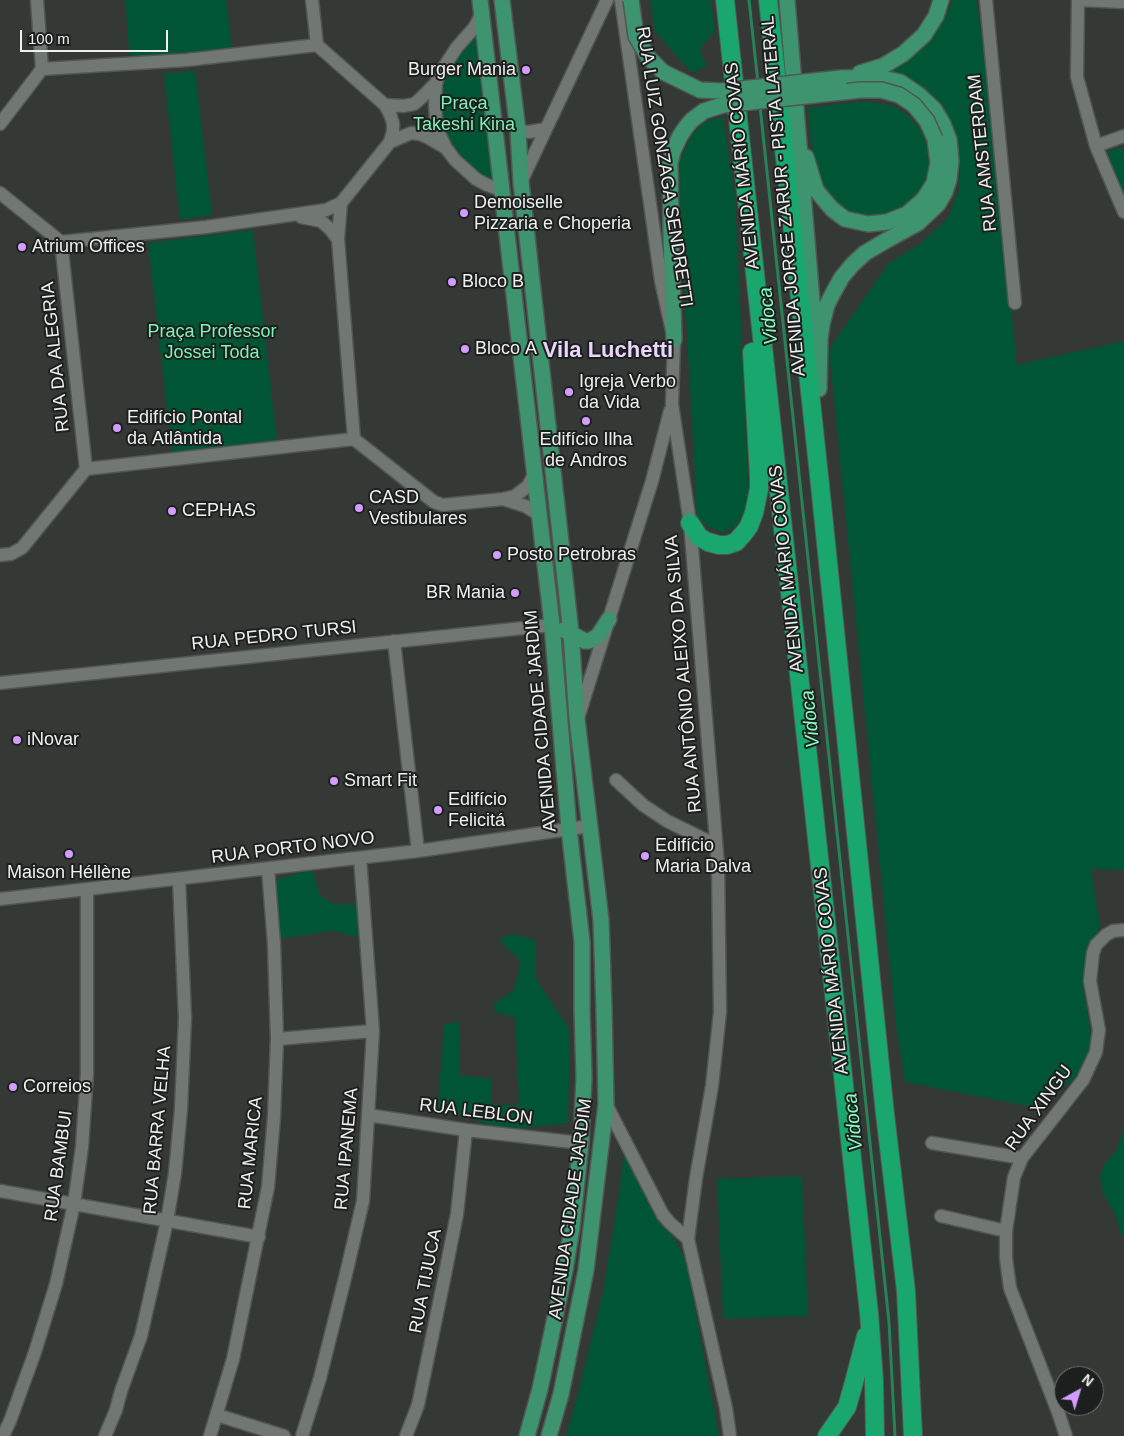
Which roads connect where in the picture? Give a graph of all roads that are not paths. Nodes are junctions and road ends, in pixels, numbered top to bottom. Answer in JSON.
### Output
{"nodes":[{"id":1,"x":36,"y":0,"type":"edge"},
{"id":2,"x":312,"y":0,"type":"edge"},
{"id":3,"x":502,"y":0,"type":"edge"},
{"id":4,"x":608,"y":0,"type":"edge"},
{"id":5,"x":621,"y":0,"type":"edge"},
{"id":6,"x":631,"y":0,"type":"edge"},
{"id":7,"x":725,"y":0,"type":"edge"},
{"id":8,"x":768,"y":0,"type":"edge"},
{"id":9,"x":787,"y":0,"type":"edge"},
{"id":10,"x":941,"y":0,"type":"edge"},
{"id":11,"x":986,"y":0,"type":"edge"},
{"id":12,"x":1079,"y":0,"type":"edge"},
{"id":13,"x":1124,"y":2,"type":"edge"},
{"id":14,"x":480,"y":7,"type":"edge"},
{"id":15,"x":317,"y":45,"type":"junction"},
{"id":16,"x":42,"y":69,"type":"junction"},
{"id":17,"x":841,"y":78,"type":"junction"},
{"id":18,"x":436,"y":83,"type":"junction"},
{"id":19,"x":385,"y":105,"type":"junction"},
{"id":20,"x":796,"y":120,"type":"junction"},
{"id":21,"x":0,"y":124,"type":"edge"},
{"id":22,"x":546,"y":129,"type":"junction"},
{"id":23,"x":518,"y":131,"type":"junction"},
{"id":24,"x":1124,"y":138,"type":"edge"},
{"id":25,"x":390,"y":142,"type":"junction"},
{"id":26,"x":1096,"y":146,"type":"junction"},
{"id":27,"x":446,"y":148,"type":"junction"},
{"id":28,"x":521,"y":182,"type":"junction"},
{"id":29,"x":502,"y":190,"type":"junction"},
{"id":30,"x":0,"y":193,"type":"edge"},
{"id":31,"x":341,"y":203,"type":"junction"},
{"id":32,"x":1124,"y":210,"type":"edge"},
{"id":33,"x":292,"y":216,"type":"junction"},
{"id":34,"x":338,"y":239,"type":"junction"},
{"id":35,"x":61,"y":242,"type":"junction"},
{"id":36,"x":752,"y":254,"type":"junction"},
{"id":37,"x":1015,"y":303,"type":"dead end"},
{"id":38,"x":674,"y":340,"type":"junction"},
{"id":39,"x":819,"y":389,"type":"junction"},
{"id":40,"x":672,"y":404,"type":"junction"},
{"id":41,"x":354,"y":439,"type":"junction"},
{"id":42,"x":86,"y":469,"type":"junction"},
{"id":43,"x":534,"y":474,"type":"junction"},
{"id":44,"x":820,"y":485,"type":"junction"},
{"id":45,"x":503,"y":499,"type":"junction"},
{"id":46,"x":540,"y":515,"type":"junction"},
{"id":47,"x":690,"y":523,"type":"junction"},
{"id":48,"x":0,"y":555,"type":"edge"},
{"id":49,"x":609,"y":619,"type":"junction"},
{"id":50,"x":552,"y":625,"type":"junction"},
{"id":51,"x":571,"y":633,"type":"junction"},
{"id":52,"x":394,"y":641,"type":"junction"},
{"id":53,"x":0,"y":683,"type":"edge"},
{"id":54,"x":577,"y":719,"type":"junction"},
{"id":55,"x":616,"y":780,"type":"dead end"},
{"id":56,"x":590,"y":826,"type":"junction"},
{"id":57,"x":569,"y":829,"type":"junction"},
{"id":58,"x":716,"y":845,"type":"junction"},
{"id":59,"x":418,"y":851,"type":"junction"},
{"id":60,"x":360,"y":858,"type":"junction"},
{"id":61,"x":268,"y":869,"type":"junction"},
{"id":62,"x":179,"y":879,"type":"junction"},
{"id":63,"x":87,"y":889,"type":"junction"},
{"id":64,"x":0,"y":899,"type":"edge"},
{"id":65,"x":1124,"y":930,"type":"edge"},
{"id":66,"x":373,"y":1031,"type":"junction"},
{"id":67,"x":277,"y":1040,"type":"junction"},
{"id":68,"x":606,"y":1104,"type":"junction"},
{"id":69,"x":368,"y":1115,"type":"junction"},
{"id":70,"x":466,"y":1130,"type":"junction"},
{"id":71,"x":581,"y":1143,"type":"junction"},
{"id":72,"x":932,"y":1143,"type":"dead end"},
{"id":73,"x":1022,"y":1158,"type":"junction"},
{"id":74,"x":0,"y":1191,"type":"edge"},
{"id":75,"x":74,"y":1204,"type":"junction"},
{"id":76,"x":941,"y":1216,"type":"dead end"},
{"id":77,"x":167,"y":1221,"type":"junction"},
{"id":78,"x":1006,"y":1231,"type":"junction"},
{"id":79,"x":258,"y":1236,"type":"junction"},
{"id":80,"x":688,"y":1239,"type":"junction"},
{"id":81,"x":869,"y":1313,"type":"junction"},
{"id":82,"x":726,"y":1408,"type":"junction"},
{"id":83,"x":217,"y":1415,"type":"junction"},
{"id":84,"x":3,"y":1436,"type":"edge"},
{"id":85,"x":105,"y":1436,"type":"edge"},
{"id":86,"x":210,"y":1436,"type":"edge"},
{"id":87,"x":284,"y":1436,"type":"edge"},
{"id":88,"x":302,"y":1436,"type":"edge"},
{"id":89,"x":406,"y":1436,"type":"edge"},
{"id":90,"x":527,"y":1436,"type":"edge"},
{"id":91,"x":550,"y":1436,"type":"edge"},
{"id":92,"x":730,"y":1436,"type":"edge"},
{"id":93,"x":735,"y":1436,"type":"edge"},
{"id":94,"x":827,"y":1436,"type":"edge"},
{"id":95,"x":875,"y":1436,"type":"edge"},
{"id":96,"x":913,"y":1436,"type":"edge"},
{"id":97,"x":1066,"y":1436,"type":"edge"}],
"edges":[{"from":1,"to":16,"type":"street"},
{"from":2,"to":15,"type":"street"},
{"from":3,"to":23,"type":"main road","name":"AVENIDA CIDADE JARDIM"},
{"from":4,"to":22,"type":"street"},
{"from":5,"to":38,"type":"street","name":"RUA LUIZ GONZAGA SENDRETTI"},
{"from":6,"to":17,"type":"main road","bridge":true},
{"from":7,"to":36,"type":"highway","name":"AVENIDA MÁRIO COVAS"},
{"from":8,"to":44,"type":"highway"},
{"from":9,"to":20,"type":"main road","name":"AVENIDA JORGE ZARUR - PISTA LATERAL"},
{"from":10,"to":17,"type":"main road"},
{"from":11,"to":37,"type":"street","name":"RUA AMSTERDAM"},
{"from":12,"to":13,"type":"street"},
{"from":12,"to":26,"type":"street"},
{"from":14,"to":18,"type":"street"},
{"from":14,"to":29,"type":"main road","name":"AVENIDA CIDADE JARDIM"},
{"from":15,"to":16,"type":"street"},
{"from":15,"to":19,"type":"street"},
{"from":16,"to":21,"type":"street"},
{"from":17,"to":39,"type":"main road"},
{"from":18,"to":19,"type":"street"},
{"from":18,"to":27,"type":"street"},
{"from":19,"to":25,"type":"street"},
{"from":20,"to":38,"type":"main road","bridge":true},
{"from":20,"to":39,"type":"main road","name":"AVENIDA JORGE ZARUR - PISTA LATERAL"},
{"from":22,"to":23,"type":"street"},
{"from":22,"to":28,"type":"street"},
{"from":23,"to":28,"type":"main road","name":"AVENIDA CIDADE JARDIM"},
{"from":24,"to":26,"type":"street"},
{"from":25,"to":27,"type":"street"},
{"from":25,"to":31,"type":"street"},
{"from":26,"to":32,"type":"street"},
{"from":27,"to":29,"type":"street"},
{"from":28,"to":51,"type":"main road","name":"AVENIDA CIDADE JARDIM"},
{"from":29,"to":43,"type":"main road","name":"AVENIDA CIDADE JARDIM"},
{"from":30,"to":35,"type":"street"},
{"from":31,"to":33,"type":"street"},
{"from":31,"to":34,"type":"street"},
{"from":33,"to":34,"type":"street"},
{"from":33,"to":35,"type":"street"},
{"from":34,"to":41,"type":"street"},
{"from":35,"to":42,"type":"street","name":"RUA DA ALEGRIA"},
{"from":36,"to":47,"type":"highway"},
{"from":36,"to":81,"type":"highway","name":"AVENIDA MÁRIO COVAS"},
{"from":38,"to":40,"type":"street","name":"RUA LUIZ GONZAGA SENDRETTI"},
{"from":39,"to":44,"type":"highway"},
{"from":40,"to":47,"type":"street","name":"RUA ANTÔNIO ALEIXO DA SILVA"},
{"from":40,"to":49,"type":"street"},
{"from":41,"to":42,"type":"street"},
{"from":41,"to":45,"type":"street"},
{"from":42,"to":48,"type":"street"},
{"from":43,"to":45,"type":"street"},
{"from":43,"to":46,"type":"main road","name":"AVENIDA CIDADE JARDIM"},
{"from":44,"to":96,"type":"highway"},
{"from":45,"to":46,"type":"street"},
{"from":46,"to":50,"type":"main road","name":"AVENIDA CIDADE JARDIM"},
{"from":47,"to":58,"type":"street","name":"RUA ANTÔNIO ALEIXO DA SILVA"},
{"from":49,"to":51,"type":"main road"},
{"from":49,"to":54,"type":"street"},
{"from":50,"to":51,"type":"main road"},
{"from":50,"to":52,"type":"street","name":"RUA PEDRO TURSI"},
{"from":50,"to":57,"type":"main road","name":"AVENIDA CIDADE JARDIM"},
{"from":51,"to":54,"type":"main road","name":"AVENIDA CIDADE JARDIM"},
{"from":52,"to":53,"type":"street","name":"RUA PEDRO TURSI"},
{"from":52,"to":59,"type":"street"},
{"from":54,"to":56,"type":"main road","name":"AVENIDA CIDADE JARDIM"},
{"from":55,"to":58,"type":"street"},
{"from":56,"to":57,"type":"street","name":"RUA PORTO NOVO"},
{"from":56,"to":68,"type":"main road","name":"AVENIDA CIDADE JARDIM"},
{"from":57,"to":59,"type":"street","name":"RUA PORTO NOVO"},
{"from":57,"to":71,"type":"main road","name":"AVENIDA CIDADE JARDIM"},
{"from":58,"to":80,"type":"street","name":"RUA ANTÔNIO ALEIXO DA SILVA"},
{"from":59,"to":60,"type":"street","name":"RUA PORTO NOVO"},
{"from":60,"to":61,"type":"street","name":"RUA PORTO NOVO"},
{"from":60,"to":66,"type":"street","name":"RUA IPANEMA"},
{"from":61,"to":62,"type":"street","name":"RUA PORTO NOVO"},
{"from":61,"to":67,"type":"street","name":"RUA MARICA"},
{"from":62,"to":63,"type":"street","name":"RUA PORTO NOVO"},
{"from":62,"to":77,"type":"street","name":"RUA BARRA VELHA"},
{"from":63,"to":64,"type":"street","name":"RUA PORTO NOVO"},
{"from":63,"to":75,"type":"street","name":"RUA BAMBUI"},
{"from":65,"to":73,"type":"street","name":"RUA XINGU"},
{"from":66,"to":67,"type":"street"},
{"from":66,"to":69,"type":"street","name":"RUA IPANEMA"},
{"from":67,"to":79,"type":"street","name":"RUA MARICA"},
{"from":68,"to":80,"type":"street"},
{"from":68,"to":91,"type":"main road","name":"AVENIDA CIDADE JARDIM"},
{"from":69,"to":70,"type":"street","name":"RUA LEBLON"},
{"from":69,"to":88,"type":"street","name":"RUA IPANEMA"},
{"from":70,"to":71,"type":"street","name":"RUA LEBLON"},
{"from":70,"to":89,"type":"street","name":"RUA TIJUCA"},
{"from":71,"to":90,"type":"main road","name":"AVENIDA CIDADE JARDIM"},
{"from":72,"to":73,"type":"street"},
{"from":73,"to":78,"type":"street","name":"RUA XINGU"},
{"from":74,"to":75,"type":"street"},
{"from":75,"to":77,"type":"street"},
{"from":75,"to":84,"type":"street","name":"RUA BAMBUI"},
{"from":76,"to":78,"type":"street"},
{"from":77,"to":79,"type":"street"},
{"from":77,"to":85,"type":"street","name":"RUA BARRA VELHA"},
{"from":78,"to":97,"type":"street","name":"RUA XINGU"},
{"from":79,"to":83,"type":"street","name":"RUA MARICA"},
{"from":80,"to":82,"type":"street"},
{"from":81,"to":94,"type":"highway"},
{"from":81,"to":95,"type":"highway","name":"AVENIDA MÁRIO COVAS"},
{"from":82,"to":92,"type":"street"},
{"from":82,"to":93,"type":"street"},
{"from":83,"to":86,"type":"street","name":"RUA MARICA"},
{"from":83,"to":87,"type":"street"}]}
